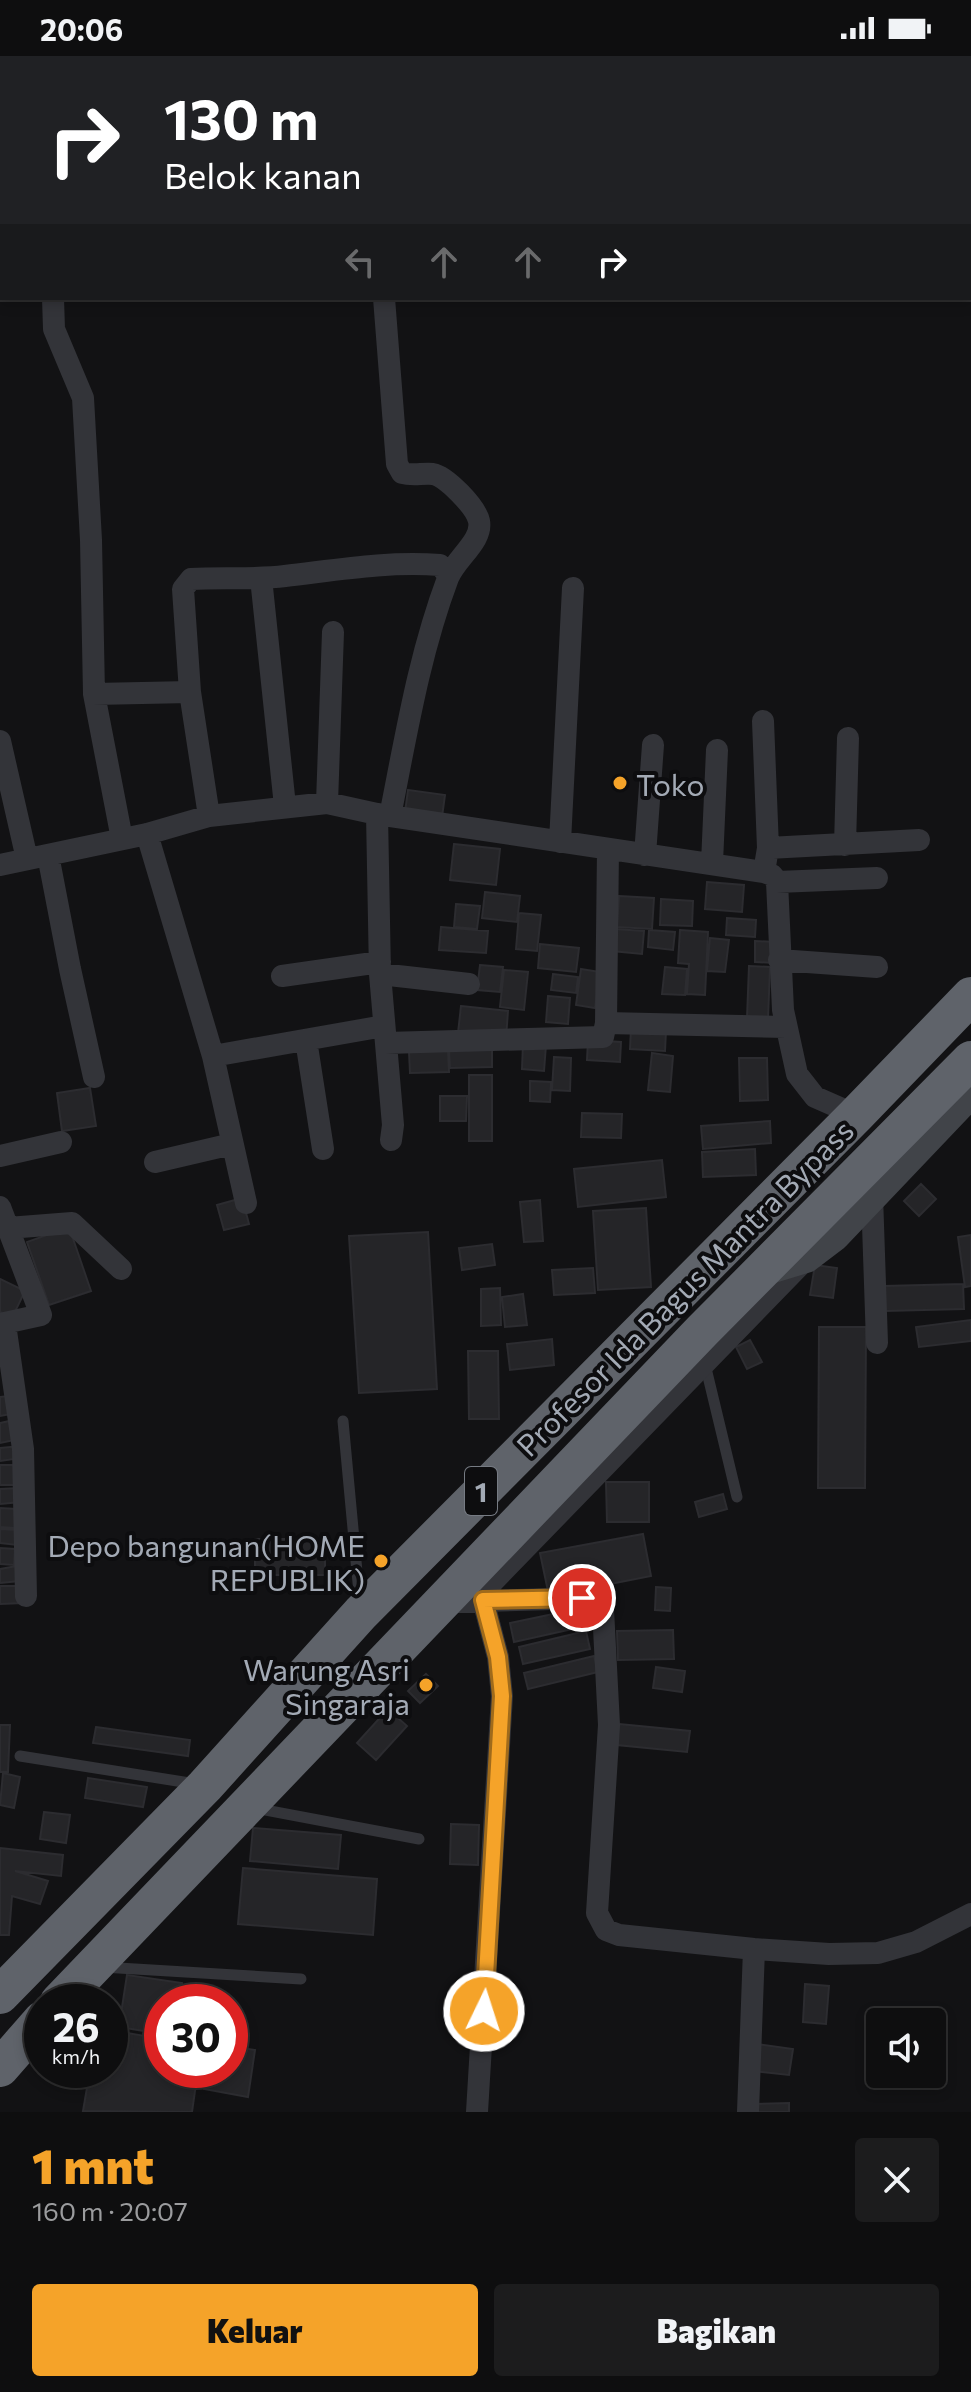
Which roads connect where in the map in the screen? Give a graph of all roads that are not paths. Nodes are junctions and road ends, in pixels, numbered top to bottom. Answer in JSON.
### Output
{"nodes":[{"id":1,"x":53,"y":300,"type":"edge"},
{"id":2,"x":384,"y":300,"type":"edge"},
{"id":3,"x":449,"y":576,"type":"junction"},
{"id":4,"x":261,"y":578,"type":"junction"},
{"id":5,"x":573,"y":588,"type":"dead end"},
{"id":6,"x":333,"y":632,"type":"dead end"},
{"id":7,"x":190,"y":692,"type":"junction"},
{"id":8,"x":94,"y":694,"type":"junction"},
{"id":9,"x":763,"y":721,"type":"dead end"},
{"id":10,"x":848,"y":738,"type":"dead end"},
{"id":11,"x":0,"y":741,"type":"edge"},
{"id":12,"x":653,"y":745,"type":"dead end"},
{"id":13,"x":717,"y":750,"type":"dead end"},
{"id":14,"x":327,"y":803,"type":"junction"},
{"id":15,"x":285,"y":806,"type":"junction"},
{"id":16,"x":384,"y":815,"type":"junction"},
{"id":17,"x":209,"y":816,"type":"junction"},
{"id":18,"x":147,"y":834,"type":"junction"},
{"id":19,"x":122,"y":839,"type":"junction"},
{"id":20,"x":919,"y":840,"type":"dead end"},
{"id":21,"x":560,"y":842,"type":"junction"},
{"id":22,"x":845,"y":845,"type":"junction"},
{"id":23,"x":768,"y":848,"type":"junction"},
{"id":24,"x":608,"y":849,"type":"junction"},
{"id":25,"x":645,"y":855,"type":"junction"},
{"id":26,"x":37,"y":857,"type":"junction"},
{"id":27,"x":712,"y":863,"type":"junction"},
{"id":28,"x":0,"y":865,"type":"edge"},
{"id":29,"x":771,"y":877,"type":"junction"},
{"id":30,"x":877,"y":878,"type":"dead end"},
{"id":31,"x":779,"y":960,"type":"junction"},
{"id":32,"x":877,"y":967,"type":"dead end"},
{"id":33,"x":380,"y":968,"type":"junction"},
{"id":34,"x":282,"y":976,"type":"dead end"},
{"id":35,"x":469,"y":984,"type":"dead end"},
{"id":36,"x":971,"y":996,"type":"edge"},
{"id":37,"x":606,"y":1023,"type":"junction"},
{"id":38,"x":786,"y":1027,"type":"junction"},
{"id":39,"x":385,"y":1035,"type":"junction"},
{"id":40,"x":306,"y":1040,"type":"junction"},
{"id":41,"x":213,"y":1056,"type":"junction"},
{"id":42,"x":94,"y":1077,"type":"dead end"},
{"id":43,"x":967,"y":1078,"type":"edge"},
{"id":44,"x":868,"y":1102,"type":"junction"},
{"id":45,"x":913,"y":1116,"type":"junction"},
{"id":46,"x":391,"y":1140,"type":"dead end"},
{"id":47,"x":61,"y":1142,"type":"dead end"},
{"id":48,"x":232,"y":1144,"type":"junction"},
{"id":49,"x":323,"y":1149,"type":"dead end"},
{"id":50,"x":0,"y":1156,"type":"edge"},
{"id":51,"x":155,"y":1162,"type":"dead end"},
{"id":52,"x":872,"y":1195,"type":"junction"},
{"id":53,"x":246,"y":1203,"type":"dead end"},
{"id":54,"x":4,"y":1217,"type":"edge"},
{"id":55,"x":9,"y":1255,"type":"edge"},
{"id":56,"x":806,"y":1258,"type":"junction"},
{"id":57,"x":121,"y":1269,"type":"dead end"},
{"id":58,"x":759,"y":1273,"type":"junction"},
{"id":59,"x":2,"y":1324,"type":"edge"},
{"id":60,"x":877,"y":1343,"type":"dead end"},
{"id":61,"x":705,"y":1364,"type":"junction"},
{"id":62,"x":343,"y":1421,"type":"dead end"},
{"id":63,"x":737,"y":1497,"type":"dead end"},
{"id":64,"x":26,"y":1596,"type":"dead end"},
{"id":65,"x":466,"y":1601,"type":"junction"},
{"id":66,"x":361,"y":1613,"type":"junction"},
{"id":67,"x":20,"y":1756,"type":"dead end"},
{"id":68,"x":205,"y":1786,"type":"junction"},
{"id":69,"x":246,"y":1807,"type":"junction"},
{"id":70,"x":419,"y":1839,"type":"dead end"},
{"id":71,"x":971,"y":1914,"type":"edge"},
{"id":72,"x":754,"y":1949,"type":"junction"},
{"id":73,"x":91,"y":1967,"type":"junction"},
{"id":74,"x":301,"y":1979,"type":"dead end"},
{"id":75,"x":75,"y":1984,"type":"edge"},
{"id":76,"x":0,"y":1995,"type":"edge"},
{"id":77,"x":24,"y":2041,"type":"edge"},
{"id":78,"x":0,"y":2068,"type":"edge"},
{"id":79,"x":477,"y":2112,"type":"edge"},
{"id":80,"x":748,"y":2112,"type":"edge"}],
"edges":[{"from":1,"to":8,"type":"street"},
{"from":2,"to":3,"type":"street"},
{"from":3,"to":4,"type":"street"},
{"from":3,"to":16,"type":"street"},
{"from":4,"to":7,"type":"street"},
{"from":4,"to":15,"type":"street"},
{"from":5,"to":21,"type":"street"},
{"from":6,"to":14,"type":"street"},
{"from":7,"to":8,"type":"street"},
{"from":7,"to":17,"type":"street"},
{"from":8,"to":19,"type":"street"},
{"from":9,"to":23,"type":"street"},
{"from":10,"to":22,"type":"street"},
{"from":11,"to":26,"type":"street"},
{"from":12,"to":25,"type":"street"},
{"from":13,"to":27,"type":"street"},
{"from":14,"to":15,"type":"street"},
{"from":14,"to":16,"type":"street"},
{"from":15,"to":17,"type":"street"},
{"from":16,"to":21,"type":"street"},
{"from":16,"to":33,"type":"street"},
{"from":17,"to":18,"type":"street"},
{"from":18,"to":19,"type":"street"},
{"from":18,"to":41,"type":"street"},
{"from":19,"to":26,"type":"street"},
{"from":20,"to":22,"type":"street"},
{"from":21,"to":24,"type":"street"},
{"from":22,"to":23,"type":"street"},
{"from":23,"to":29,"type":"street"},
{"from":24,"to":25,"type":"street"},
{"from":24,"to":37,"type":"street"},
{"from":25,"to":27,"type":"street"},
{"from":26,"to":28,"type":"street"},
{"from":26,"to":42,"type":"street"},
{"from":27,"to":29,"type":"street"},
{"from":29,"to":30,"type":"street"},
{"from":29,"to":31,"type":"street"},
{"from":31,"to":32,"type":"street"},
{"from":31,"to":38,"type":"street"},
{"from":33,"to":34,"type":"street"},
{"from":33,"to":35,"type":"street"},
{"from":33,"to":39,"type":"street"},
{"from":36,"to":44,"type":"highway","name":"Profesor Ida Bagus Mantra Bypass","number":"1"},
{"from":37,"to":38,"type":"street"},
{"from":37,"to":39,"type":"street"},
{"from":38,"to":44,"type":"street"},
{"from":39,"to":40,"type":"street"},
{"from":39,"to":46,"type":"street"},
{"from":40,"to":41,"type":"street"},
{"from":40,"to":49,"type":"street"},
{"from":41,"to":48,"type":"street"},
{"from":43,"to":45,"type":"highway","name":"Profesor Ida Bagus Mantra Bypass","number":"1"},
{"from":43,"to":52,"type":"street"},
{"from":44,"to":45,"type":"highway"},
{"from":44,"to":66,"type":"highway","name":"Profesor Ida Bagus Mantra Bypass","number":"1"},
{"from":45,"to":58,"type":"highway","name":"Profesor Ida Bagus Mantra Bypass","number":"1"},
{"from":47,"to":50,"type":"street"},
{"from":48,"to":51,"type":"street"},
{"from":48,"to":53,"type":"street"},
{"from":52,"to":56,"type":"street"},
{"from":52,"to":60,"type":"street"},
{"from":54,"to":55,"type":"street"},
{"from":54,"to":57,"type":"street"},
{"from":55,"to":59,"type":"street"},
{"from":56,"to":58,"type":"street"},
{"from":56,"to":61,"type":"street"},
{"from":58,"to":65,"type":"highway","name":"Profesor Ida Bagus Mantra Bypass","number":"1"},
{"from":59,"to":64,"type":"street"},
{"from":61,"to":63,"type":"lane"},
{"from":61,"to":65,"type":"street"},
{"from":62,"to":66,"type":"lane"},
{"from":65,"to":69,"type":"highway","name":"Profesor Ida Bagus Mantra Bypass","number":"1"},
{"from":65,"to":72,"type":"street"},
{"from":65,"to":79,"type":"street"},
{"from":66,"to":68,"type":"highway","name":"Profesor Ida Bagus Mantra Bypass","number":"1"},
{"from":67,"to":68,"type":"lane"},
{"from":68,"to":76,"type":"highway","name":"Profesor Ida Bagus Mantra Bypass","number":"1"},
{"from":69,"to":70,"type":"lane"},
{"from":69,"to":73,"type":"highway","name":"Profesor Ida Bagus Mantra Bypass","number":"1"},
{"from":71,"to":72,"type":"street"},
{"from":72,"to":80,"type":"street"},
{"from":73,"to":74,"type":"lane"},
{"from":73,"to":75,"type":"highway","name":"Profesor Ida Bagus Mantra Bypass","number":"1"},
{"from":77,"to":78,"type":"highway"}]}
